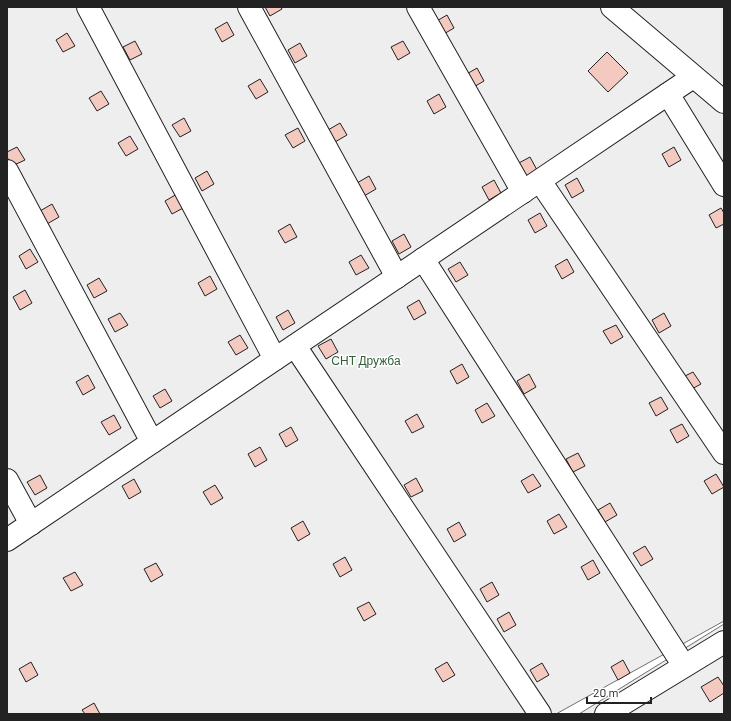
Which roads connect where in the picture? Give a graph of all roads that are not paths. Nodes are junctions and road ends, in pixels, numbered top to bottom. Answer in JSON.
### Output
{"nodes":[{"id":1,"x":88,"y":7,"type":"edge"},
{"id":2,"x":249,"y":7,"type":"edge"},
{"id":3,"x":418,"y":7,"type":"edge"},
{"id":4,"x":612,"y":7,"type":"edge"},
{"id":5,"x":693,"y":77,"type":"junction"},
{"id":6,"x":668,"y":94,"type":"junction"},
{"id":7,"x":724,"y":102,"type":"edge"},
{"id":8,"x":7,"y":171,"type":"edge"},
{"id":9,"x":724,"y":185,"type":"edge"},
{"id":10,"x":531,"y":186,"type":"junction"},
{"id":11,"x":423,"y":259,"type":"junction"},
{"id":12,"x":397,"y":277,"type":"junction"},
{"id":13,"x":295,"y":346,"type":"junction"},
{"id":14,"x":275,"y":359,"type":"junction"},
{"id":15,"x":152,"y":442,"type":"junction"},
{"id":16,"x":724,"y":453,"type":"edge"},
{"id":17,"x":7,"y":480,"type":"edge"},
{"id":18,"x":31,"y":524,"type":"junction"},
{"id":19,"x":7,"y":540,"type":"edge"},
{"id":20,"x":724,"y":642,"type":"edge"},
{"id":21,"x":684,"y":666,"type":"junction"},
{"id":22,"x":540,"y":714,"type":"edge"},
{"id":23,"x":606,"y":714,"type":"edge"}],
"edges":[{"from":1,"to":14,"type":"street"},
{"from":2,"to":12,"type":"street"},
{"from":3,"to":10,"type":"street"},
{"from":4,"to":5,"type":"street"},
{"from":5,"to":6,"type":"street"},
{"from":5,"to":7,"type":"street"},
{"from":6,"to":9,"type":"street"},
{"from":6,"to":10,"type":"street"},
{"from":8,"to":15,"type":"street"},
{"from":10,"to":11,"type":"street"},
{"from":10,"to":16,"type":"street"},
{"from":11,"to":12,"type":"street"},
{"from":11,"to":21,"type":"street"},
{"from":12,"to":13,"type":"street"},
{"from":13,"to":14,"type":"street"},
{"from":13,"to":22,"type":"street"},
{"from":14,"to":15,"type":"street"},
{"from":15,"to":18,"type":"street"},
{"from":17,"to":18,"type":"street"},
{"from":18,"to":19,"type":"street"},
{"from":20,"to":21,"type":"street"},
{"from":21,"to":23,"type":"street"}]}
